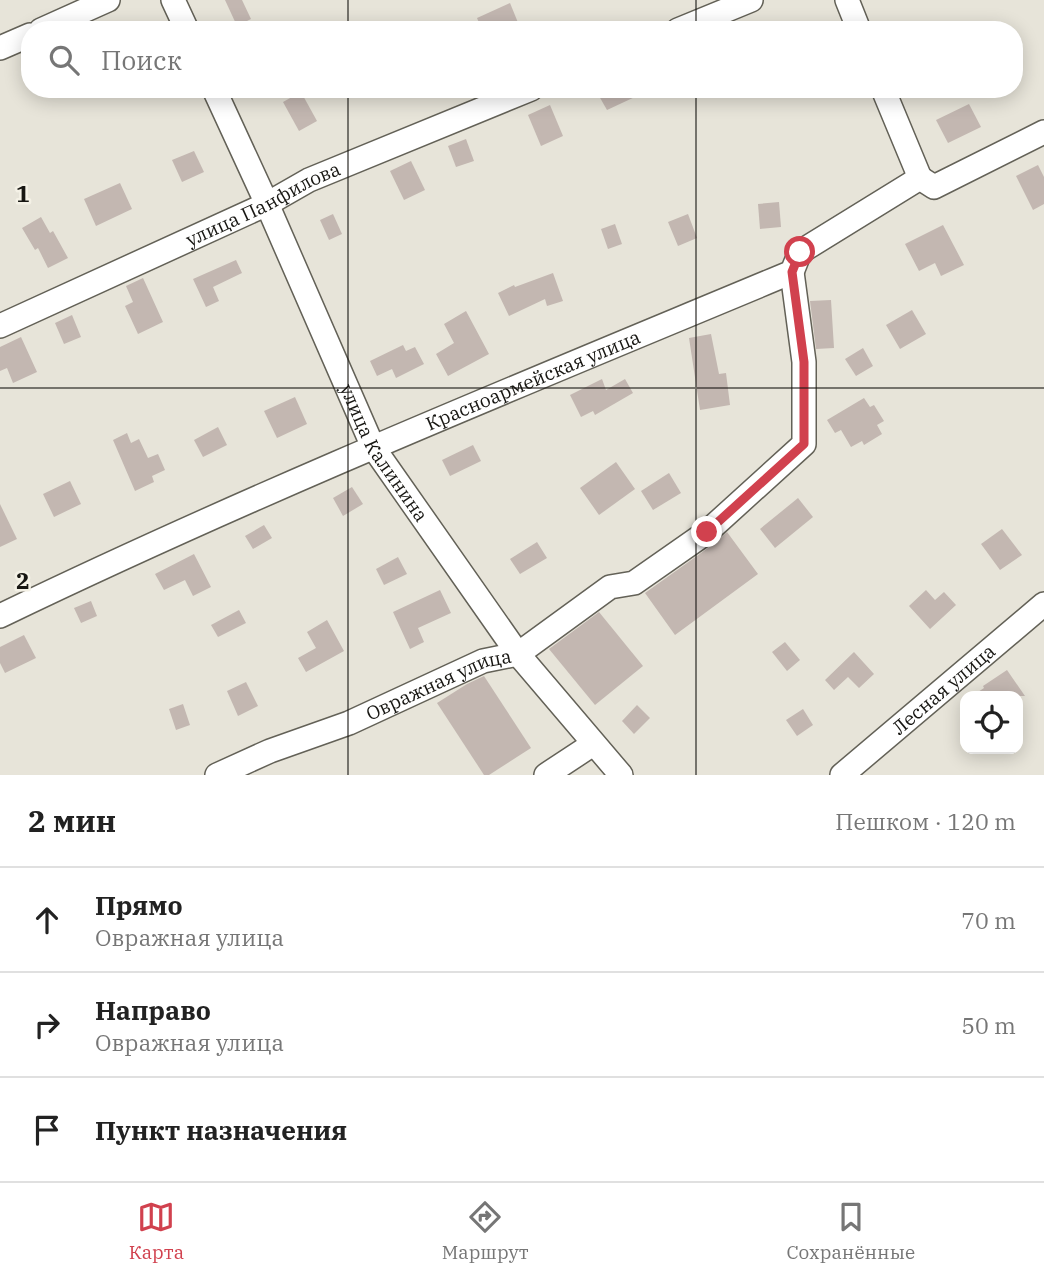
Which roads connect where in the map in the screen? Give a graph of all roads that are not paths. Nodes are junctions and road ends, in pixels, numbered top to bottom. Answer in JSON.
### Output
{"nodes":[{"id":1,"x":108,"y":0,"type":"edge"},
{"id":2,"x":173,"y":0,"type":"edge"},
{"id":3,"x":751,"y":0,"type":"edge"},
{"id":4,"x":847,"y":0,"type":"edge"},
{"id":5,"x":61,"y":21,"type":"edge"},
{"id":6,"x":183,"y":21,"type":"edge"},
{"id":7,"x":700,"y":21,"type":"edge"},
{"id":8,"x":855,"y":21,"type":"edge"},
{"id":9,"x":21,"y":39,"type":"edge"},
{"id":10,"x":0,"y":48,"type":"edge"},
{"id":11,"x":218,"y":98,"type":"edge"},
{"id":12,"x":509,"y":98,"type":"edge"},
{"id":13,"x":887,"y":98,"type":"edge"},
{"id":14,"x":1044,"y":132,"type":"edge"},
{"id":15,"x":920,"y":178,"type":"junction"},
{"id":16,"x":267,"y":204,"type":"junction"},
{"id":17,"x":792,"y":272,"type":"junction"},
{"id":18,"x":0,"y":326,"type":"edge"},
{"id":19,"x":373,"y":447,"type":"junction"},
{"id":20,"x":1044,"y":604,"type":"edge"},
{"id":21,"x":0,"y":616,"type":"edge"},
{"id":22,"x":518,"y":654,"type":"junction"},
{"id":23,"x":593,"y":744,"type":"junction"},
{"id":24,"x":217,"y":775,"type":"edge"},
{"id":25,"x":546,"y":775,"type":"edge"},
{"id":26,"x":621,"y":775,"type":"edge"},
{"id":27,"x":842,"y":775,"type":"edge"}],
"edges":[{"from":1,"to":5,"type":"street"},
{"from":2,"to":6,"type":"street"},
{"from":3,"to":7,"type":"street"},
{"from":4,"to":8,"type":"street"},
{"from":9,"to":10,"type":"street"},
{"from":11,"to":16,"type":"street","name":"улица Калинина"},
{"from":12,"to":16,"type":"street","name":"улица Панфилова"},
{"from":13,"to":15,"type":"street"},
{"from":14,"to":15,"type":"street"},
{"from":15,"to":17,"type":"street"},
{"from":16,"to":18,"type":"street","name":"улица Панфилова"},
{"from":16,"to":19,"type":"street","name":"улица Калинина"},
{"from":17,"to":19,"type":"street","name":"Красноармейская улица"},
{"from":17,"to":22,"type":"street","name":"Овражная улица"},
{"from":19,"to":21,"type":"street","name":"Красноармейская улица"},
{"from":19,"to":22,"type":"street","name":"улица Калинина"},
{"from":20,"to":27,"type":"street","name":"Лесная улица"},
{"from":22,"to":23,"type":"street","name":"улица Калинина"},
{"from":22,"to":24,"type":"street","name":"Овражная улица"},
{"from":23,"to":25,"type":"street"},
{"from":23,"to":26,"type":"street","name":"улица Калинина"}]}
